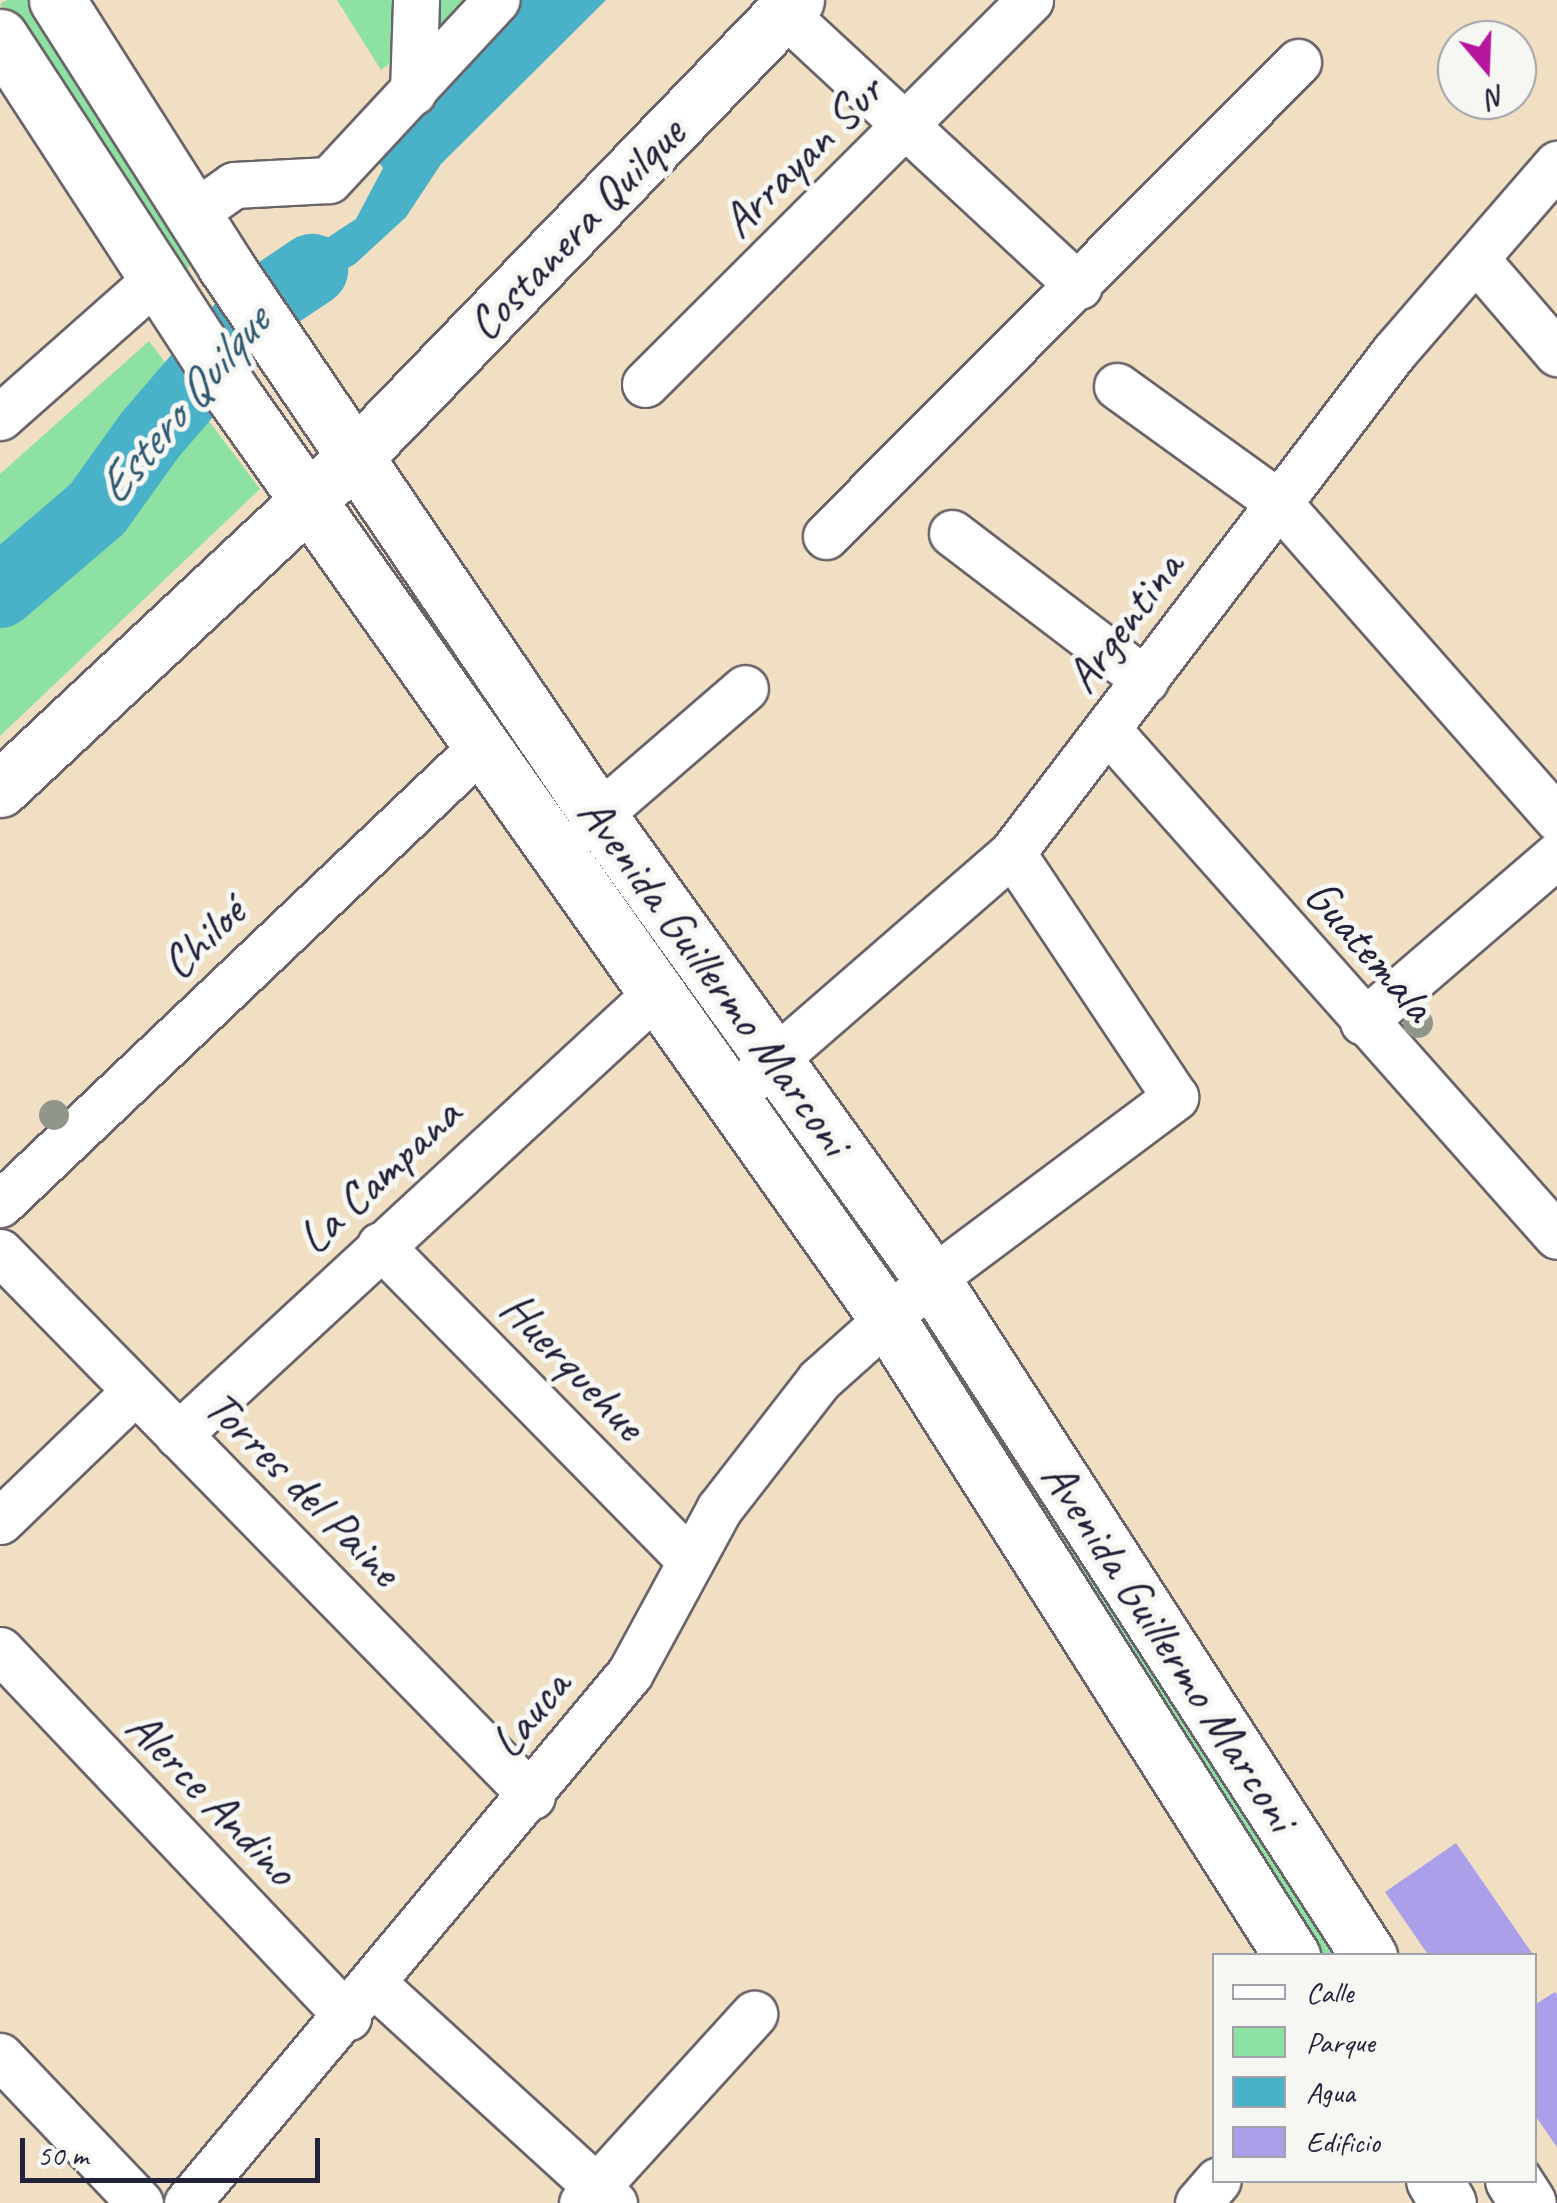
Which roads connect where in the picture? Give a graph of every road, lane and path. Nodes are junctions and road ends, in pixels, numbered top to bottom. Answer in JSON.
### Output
{"nodes":[{"id":1,"x":57,"y":0,"type":"edge"},
{"id":2,"x":416,"y":0,"type":"edge"},
{"id":3,"x":496,"y":0,"type":"edge"},
{"id":4,"x":1030,"y":0,"type":"edge"},
{"id":5,"x":790,"y":6,"type":"edge"},
{"id":6,"x":0,"y":37,"type":"edge"},
{"id":7,"x":1298,"y":62,"type":"dead end"},
{"id":8,"x":413,"y":92,"type":"junction"},
{"id":9,"x":905,"y":129,"type":"junction"},
{"id":10,"x":1557,"y":164,"type":"edge"},
{"id":11,"x":193,"y":214,"type":"junction"},
{"id":12,"x":1477,"y":260,"type":"junction"},
{"id":13,"x":1079,"y":286,"type":"junction"},
{"id":14,"x":164,"y":294,"type":"junction"},
{"id":15,"x":1557,"y":354,"type":"edge"},
{"id":16,"x":646,"y":384,"type":"dead end"},
{"id":17,"x":1117,"y":386,"type":"dead end"},
{"id":18,"x":0,"y":417,"type":"edge"},
{"id":19,"x":355,"y":457,"type":"junction"},
{"id":20,"x":309,"y":501,"type":"junction"},
{"id":21,"x":1278,"y":502,"type":"junction"},
{"id":22,"x":952,"y":533,"type":"dead end"},
{"id":23,"x":826,"y":536,"type":"dead end"},
{"id":24,"x":1145,"y":680,"type":"junction"},
{"id":25,"x":745,"y":688,"type":"dead end"},
{"id":26,"x":1108,"y":730,"type":"junction"},
{"id":27,"x":479,"y":748,"type":"junction"},
{"id":28,"x":0,"y":789,"type":"edge"},
{"id":29,"x":598,"y":815,"type":"junction"},
{"id":30,"x":1557,"y":819,"type":"edge"},
{"id":31,"x":1012,"y":853,"type":"junction"},
{"id":32,"x":1557,"y":855,"type":"edge"},
{"id":33,"x":653,"y":996,"type":"junction"},
{"id":34,"x":1363,"y":1022,"type":"junction"},
{"id":35,"x":776,"y":1058,"type":"junction"},
{"id":36,"x":730,"y":1099,"type":"junction"},
{"id":37,"x":0,"y":1204,"type":"edge"},
{"id":38,"x":1557,"y":1236,"type":"edge"},
{"id":39,"x":380,"y":1244,"type":"junction"},
{"id":40,"x":0,"y":1252,"type":"edge"},
{"id":41,"x":932,"y":1279,"type":"junction"},
{"id":42,"x":886,"y":1318,"type":"junction"},
{"id":43,"x":134,"y":1392,"type":"junction"},
{"id":44,"x":178,"y":1435,"type":"junction"},
{"id":45,"x":0,"y":1521,"type":"edge"},
{"id":46,"x":690,"y":1561,"type":"junction"},
{"id":47,"x":0,"y":1650,"type":"edge"},
{"id":48,"x":532,"y":1796,"type":"junction"},
{"id":49,"x":1290,"y":1953,"type":"edge"},
{"id":50,"x":1367,"y":1953,"type":"edge"},
{"id":51,"x":361,"y":2000,"type":"junction"},
{"id":52,"x":754,"y":2014,"type":"dead end"},
{"id":53,"x":0,"y":2056,"type":"edge"},
{"id":54,"x":1215,"y":2183,"type":"edge"},
{"id":55,"x":597,"y":2198,"type":"edge"},
{"id":56,"x":140,"y":2203,"type":"edge"},
{"id":57,"x":187,"y":2203,"type":"edge"},
{"id":58,"x":1198,"y":2203,"type":"edge"}],
"edges":[{"from":1,"to":11,"type":"main road","name":"Avenida Guillermo Marconi"},
{"from":2,"to":8,"type":"street"},
{"from":3,"to":8,"type":"street"},
{"from":4,"to":9,"type":"street","name":"Arrayan Sur"},
{"from":5,"to":9,"type":"street"},
{"from":5,"to":19,"type":"main road","name":"Costanera Quilque"},
{"from":6,"to":14,"type":"main road","name":"Avenida Guillermo Marconi"},
{"from":7,"to":13,"type":"street"},
{"from":8,"to":11,"type":"street"},
{"from":9,"to":13,"type":"street"},
{"from":9,"to":16,"type":"street","name":"Arrayan Sur"},
{"from":10,"to":12,"type":"street","name":"Argentina"},
{"from":11,"to":19,"type":"main road","name":"Avenida Guillermo Marconi"},
{"from":12,"to":15,"type":"street"},
{"from":12,"to":21,"type":"street","name":"Argentina"},
{"from":13,"to":23,"type":"street"},
{"from":14,"to":18,"type":"street"},
{"from":14,"to":20,"type":"main road","name":"Avenida Guillermo Marconi"},
{"from":17,"to":21,"type":"street"},
{"from":19,"to":20,"type":"main road","name":"Costanera Quilque"},
{"from":19,"to":29,"type":"main road","name":"Avenida Guillermo Marconi"},
{"from":20,"to":27,"type":"main road","name":"Avenida Guillermo Marconi"},
{"from":20,"to":28,"type":"main road","name":"Costanera Quilque"},
{"from":21,"to":24,"type":"street","name":"Argentina"},
{"from":21,"to":30,"type":"street"},
{"from":22,"to":24,"type":"street"},
{"from":24,"to":26,"type":"street","name":"Argentina"},
{"from":25,"to":29,"type":"street"},
{"from":26,"to":31,"type":"street","name":"Argentina"},
{"from":26,"to":34,"type":"street","name":"Guatemala"},
{"from":27,"to":33,"type":"main road","name":"Avenida Guillermo Marconi"},
{"from":27,"to":37,"type":"street","name":"Chiloé"},
{"from":29,"to":35,"type":"main road","name":"Avenida Guillermo Marconi"},
{"from":31,"to":35,"type":"street","name":"Argentina"},
{"from":31,"to":41,"type":"street","name":"Lauca"},
{"from":32,"to":34,"type":"street"},
{"from":33,"to":36,"type":"main road","name":"Avenida Guillermo Marconi"},
{"from":33,"to":39,"type":"street","name":"La Campana"},
{"from":34,"to":38,"type":"street","name":"Guatemala"},
{"from":35,"to":36,"type":"street","name":"Argentina"},
{"from":35,"to":41,"type":"main road","name":"Avenida Guillermo Marconi"},
{"from":36,"to":42,"type":"main road","name":"Avenida Guillermo Marconi"},
{"from":39,"to":44,"type":"street","name":"La Campana"},
{"from":39,"to":46,"type":"street","name":"Huerquehue"},
{"from":40,"to":43,"type":"street","name":"Torres del Paine"},
{"from":41,"to":42,"type":"street","name":"Lauca"},
{"from":41,"to":50,"type":"main road","name":"Avenida Guillermo Marconi"},
{"from":42,"to":46,"type":"street","name":"Lauca"},
{"from":42,"to":49,"type":"main road","name":"Avenida Guillermo Marconi"},
{"from":43,"to":44,"type":"street","name":"Torres del Paine"},
{"from":43,"to":45,"type":"street"},
{"from":44,"to":48,"type":"street","name":"Torres del Paine"},
{"from":46,"to":48,"type":"street","name":"Lauca"},
{"from":47,"to":51,"type":"street","name":"Alerce Andino"},
{"from":48,"to":51,"type":"street","name":"Lauca"},
{"from":51,"to":55,"type":"street","name":"Alerce Andino"},
{"from":51,"to":57,"type":"street","name":"Lauca"},
{"from":52,"to":55,"type":"street"},
{"from":53,"to":56,"type":"street"},
{"from":54,"to":58,"type":"street"}]}
